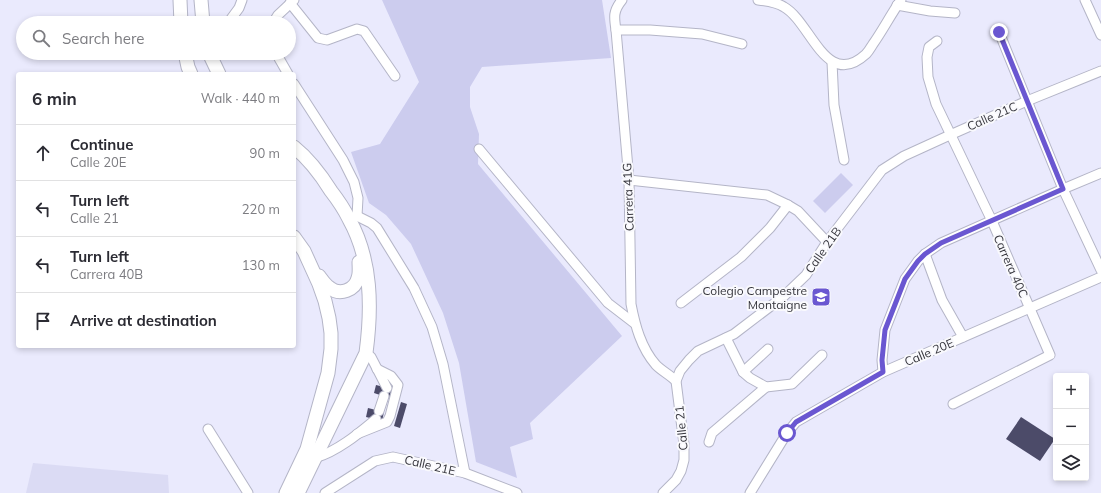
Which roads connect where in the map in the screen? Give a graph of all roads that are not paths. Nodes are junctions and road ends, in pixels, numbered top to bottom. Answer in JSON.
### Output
{"nodes":[{"id":1,"x":180,"y":0,"type":"edge"},
{"id":2,"x":201,"y":0,"type":"edge"},
{"id":3,"x":242,"y":0,"type":"edge"},
{"id":4,"x":612,"y":0,"type":"edge"},
{"id":5,"x":622,"y":0,"type":"edge"},
{"id":6,"x":758,"y":0,"type":"edge"},
{"id":7,"x":1085,"y":0,"type":"edge"},
{"id":8,"x":292,"y":2,"type":"edge"},
{"id":9,"x":899,"y":3,"type":"edge"},
{"id":10,"x":955,"y":13,"type":"dead end"},
{"id":11,"x":614,"y":15,"type":"junction"},
{"id":12,"x":180,"y":16,"type":"edge"},
{"id":13,"x":202,"y":16,"type":"edge"},
{"id":14,"x":233,"y":16,"type":"edge"},
{"id":15,"x":277,"y":16,"type":"edge"},
{"id":16,"x":616,"y":30,"type":"junction"},
{"id":17,"x":999,"y":32,"type":"dead end"},
{"id":18,"x":1101,"y":36,"type":"edge"},
{"id":19,"x":937,"y":41,"type":"dead end"},
{"id":20,"x":742,"y":44,"type":"dead end"},
{"id":21,"x":186,"y":60,"type":"edge"},
{"id":22,"x":212,"y":60,"type":"edge"},
{"id":23,"x":280,"y":60,"type":"edge"},
{"id":24,"x":832,"y":62,"type":"junction"},
{"id":25,"x":1101,"y":71,"type":"edge"},
{"id":26,"x":189,"y":72,"type":"edge"},
{"id":27,"x":218,"y":72,"type":"edge"},
{"id":28,"x":287,"y":72,"type":"edge"},
{"id":29,"x":395,"y":76,"type":"dead end"},
{"id":30,"x":296,"y":87,"type":"edge"},
{"id":31,"x":1027,"y":101,"type":"junction"},
{"id":32,"x":950,"y":134,"type":"junction"},
{"id":33,"x":479,"y":148,"type":"dead end"},
{"id":34,"x":296,"y":149,"type":"edge"},
{"id":35,"x":844,"y":160,"type":"dead end"},
{"id":36,"x":1101,"y":173,"type":"edge"},
{"id":37,"x":629,"y":180,"type":"junction"},
{"id":38,"x":1063,"y":189,"type":"junction"},
{"id":39,"x":788,"y":205,"type":"junction"},
{"id":40,"x":353,"y":218,"type":"junction"},
{"id":41,"x":992,"y":221,"type":"junction"},
{"id":42,"x":358,"y":237,"type":"junction"},
{"id":43,"x":296,"y":241,"type":"edge"},
{"id":44,"x":827,"y":242,"type":"junction"},
{"id":45,"x":925,"y":254,"type":"junction"},
{"id":46,"x":310,"y":265,"type":"junction"},
{"id":47,"x":1101,"y":270,"type":"edge"},
{"id":48,"x":1101,"y":277,"type":"edge"},
{"id":49,"x":681,"y":303,"type":"dead end"},
{"id":50,"x":1030,"y":308,"type":"junction"},
{"id":51,"x":634,"y":323,"type":"junction"},
{"id":52,"x":963,"y":337,"type":"junction"},
{"id":53,"x":726,"y":338,"type":"junction"},
{"id":54,"x":768,"y":349,"type":"dead end"},
{"id":55,"x":366,"y":352,"type":"junction"},
{"id":56,"x":822,"y":355,"type":"dead end"},
{"id":57,"x":377,"y":369,"type":"junction"},
{"id":58,"x":743,"y":372,"type":"junction"},
{"id":59,"x":883,"y":372,"type":"junction"},
{"id":60,"x":676,"y":381,"type":"junction"},
{"id":61,"x":766,"y":387,"type":"junction"},
{"id":62,"x":953,"y":404,"type":"dead end"},
{"id":63,"x":208,"y":429,"type":"dead end"},
{"id":64,"x":357,"y":434,"type":"junction"},
{"id":65,"x":709,"y":442,"type":"dead end"},
{"id":66,"x":315,"y":458,"type":"junction"},
{"id":67,"x":465,"y":473,"type":"junction"},
{"id":68,"x":338,"y":489,"type":"edge"},
{"id":69,"x":248,"y":493,"type":"edge"},
{"id":70,"x":286,"y":493,"type":"edge"},
{"id":71,"x":298,"y":493,"type":"edge"},
{"id":72,"x":325,"y":493,"type":"edge"},
{"id":73,"x":517,"y":493,"type":"edge"},
{"id":74,"x":663,"y":493,"type":"edge"},
{"id":75,"x":750,"y":493,"type":"edge"}],
"edges":[{"from":1,"to":12,"type":"highway"},
{"from":2,"to":13,"type":"highway"},
{"from":3,"to":14,"type":"street"},
{"from":4,"to":11,"type":"street","name":"Carrera 41G"},
{"from":5,"to":11,"type":"street"},
{"from":6,"to":24,"type":"street"},
{"from":7,"to":18,"type":"street"},
{"from":8,"to":15,"type":"street"},
{"from":8,"to":29,"type":"street"},
{"from":9,"to":10,"type":"street"},
{"from":9,"to":24,"type":"street"},
{"from":11,"to":16,"type":"street","name":"Carrera 41G"},
{"from":16,"to":20,"type":"street"},
{"from":16,"to":37,"type":"street","name":"Carrera 41G"},
{"from":17,"to":31,"type":"street"},
{"from":19,"to":32,"type":"street","name":"Carrera 40C"},
{"from":21,"to":26,"type":"highway"},
{"from":22,"to":27,"type":"highway"},
{"from":23,"to":28,"type":"street"},
{"from":24,"to":35,"type":"street"},
{"from":25,"to":31,"type":"street","name":"Calle 21C"},
{"from":30,"to":40,"type":"street"},
{"from":31,"to":32,"type":"street","name":"Calle 21C"},
{"from":31,"to":38,"type":"street"},
{"from":32,"to":41,"type":"street","name":"Carrera 40C"},
{"from":32,"to":44,"type":"street","name":"Calle 21B"},
{"from":33,"to":51,"type":"street"},
{"from":34,"to":40,"type":"highway"},
{"from":36,"to":38,"type":"street"},
{"from":37,"to":39,"type":"street"},
{"from":37,"to":51,"type":"street","name":"Carrera 41G"},
{"from":38,"to":41,"type":"street"},
{"from":38,"to":47,"type":"street"},
{"from":39,"to":44,"type":"street"},
{"from":39,"to":49,"type":"street"},
{"from":40,"to":42,"type":"highway"},
{"from":40,"to":67,"type":"street"},
{"from":41,"to":45,"type":"street"},
{"from":41,"to":50,"type":"street","name":"Carrera 40C"},
{"from":42,"to":46,"type":"highway"},
{"from":42,"to":55,"type":"highway"},
{"from":43,"to":46,"type":"highway"},
{"from":44,"to":53,"type":"street","name":"Calle 21B"},
{"from":45,"to":52,"type":"street"},
{"from":45,"to":59,"type":"street"},
{"from":46,"to":70,"type":"highway"},
{"from":48,"to":50,"type":"street","name":"Calle 20E"},
{"from":50,"to":52,"type":"street","name":"Calle 20E"},
{"from":50,"to":62,"type":"street","name":"Carrera 40C"},
{"from":51,"to":60,"type":"street","name":"Carrera 41G"},
{"from":52,"to":59,"type":"street","name":"Calle 20E"},
{"from":53,"to":58,"type":"street"},
{"from":53,"to":60,"type":"street","name":"Calle 21B"},
{"from":54,"to":58,"type":"street"},
{"from":55,"to":57,"type":"street"},
{"from":55,"to":66,"type":"highway"},
{"from":56,"to":61,"type":"street"},
{"from":57,"to":64,"type":"street"},
{"from":57,"to":64,"type":"street"},
{"from":58,"to":61,"type":"street"},
{"from":59,"to":75,"type":"street","name":"Calle 20E"},
{"from":60,"to":74,"type":"street","name":"Calle 21"},
{"from":61,"to":65,"type":"street"},
{"from":63,"to":69,"type":"street"},
{"from":64,"to":66,"type":"street"},
{"from":66,"to":71,"type":"highway"},
{"from":67,"to":68,"type":"street","name":"Calle 21E"},
{"from":67,"to":73,"type":"street","name":"Calle 21E"},
{"from":68,"to":72,"type":"street","name":"Calle 21E"}]}
